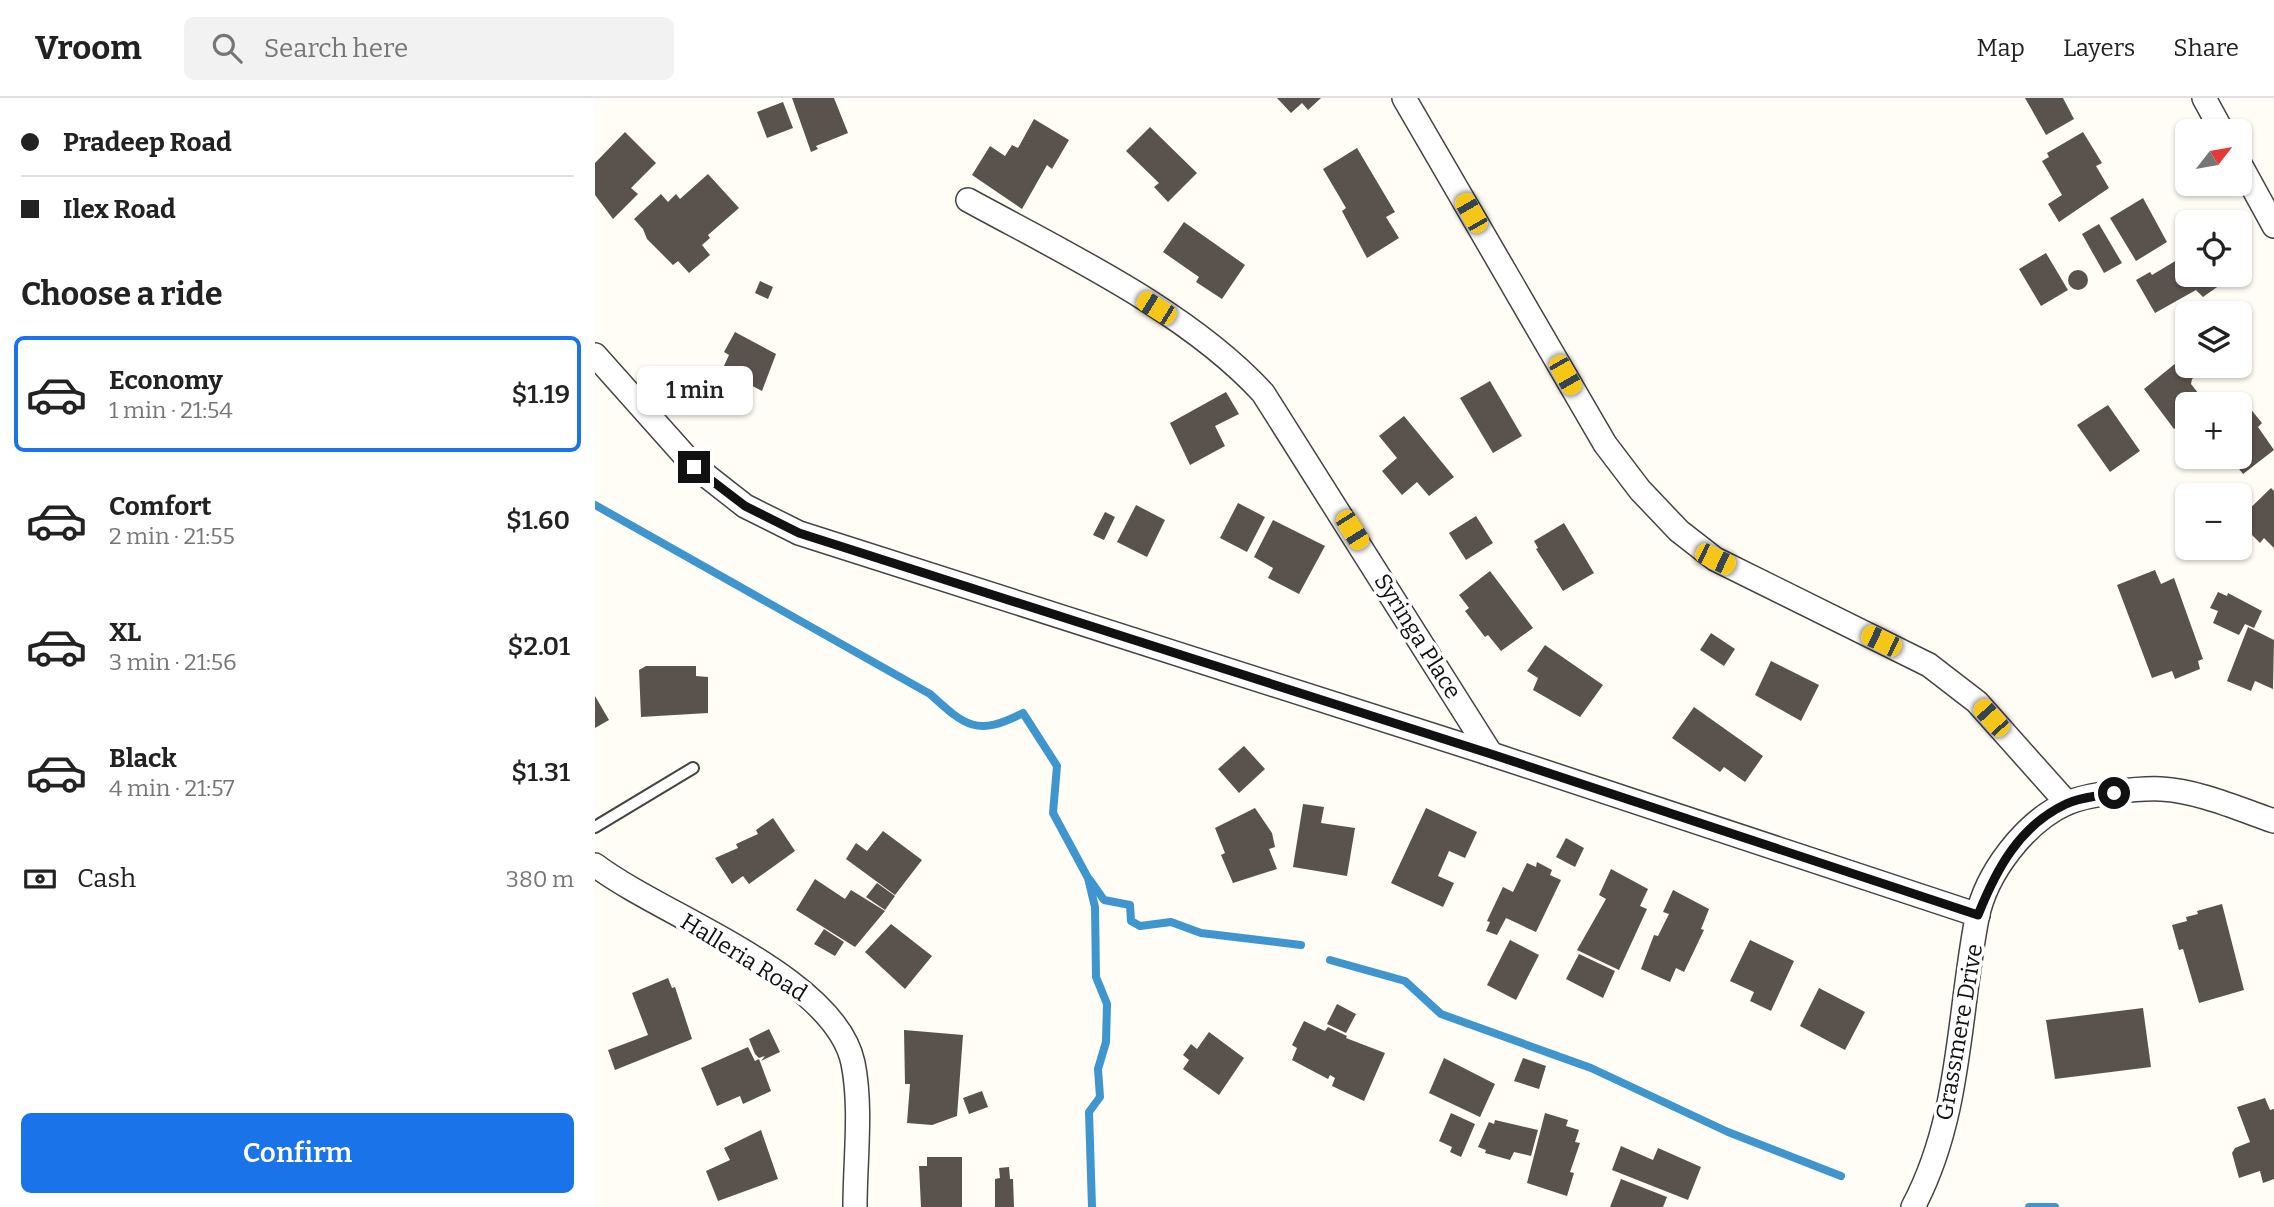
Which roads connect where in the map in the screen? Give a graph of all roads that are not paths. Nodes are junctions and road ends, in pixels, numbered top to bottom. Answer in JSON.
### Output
{"nodes":[{"id":1,"x":1404,"y":98,"type":"edge"},
{"id":2,"x":2204,"y":98,"type":"edge"},
{"id":3,"x":2215,"y":119,"type":"edge"},
{"id":4,"x":2252,"y":186,"type":"edge"},
{"id":5,"x":968,"y":200,"type":"dead end"},
{"id":6,"x":2274,"y":226,"type":"edge"},
{"id":7,"x":595,"y":355,"type":"edge"},
{"id":8,"x":1491,"y":754,"type":"junction"},
{"id":9,"x":694,"y":768,"type":"dead end"},
{"id":10,"x":2067,"y":803,"type":"junction"},
{"id":11,"x":2274,"y":821,"type":"edge"},
{"id":12,"x":595,"y":827,"type":"edge"},
{"id":13,"x":595,"y":864,"type":"edge"},
{"id":14,"x":1978,"y":915,"type":"junction"},
{"id":15,"x":855,"y":1207,"type":"edge"},
{"id":16,"x":1913,"y":1207,"type":"edge"}],
"edges":[{"from":1,"to":10,"type":"street"},
{"from":2,"to":3,"type":"street"},
{"from":4,"to":6,"type":"street"},
{"from":5,"to":8,"type":"street","name":"Syringa Place"},
{"from":7,"to":8,"type":"street"},
{"from":8,"to":14,"type":"street"},
{"from":9,"to":12,"type":"lane"},
{"from":10,"to":11,"type":"street"},
{"from":10,"to":14,"type":"street","name":"Grassmere Drive"},
{"from":13,"to":15,"type":"street","name":"Halleria Road"},
{"from":14,"to":16,"type":"street","name":"Grassmere Drive"}]}
